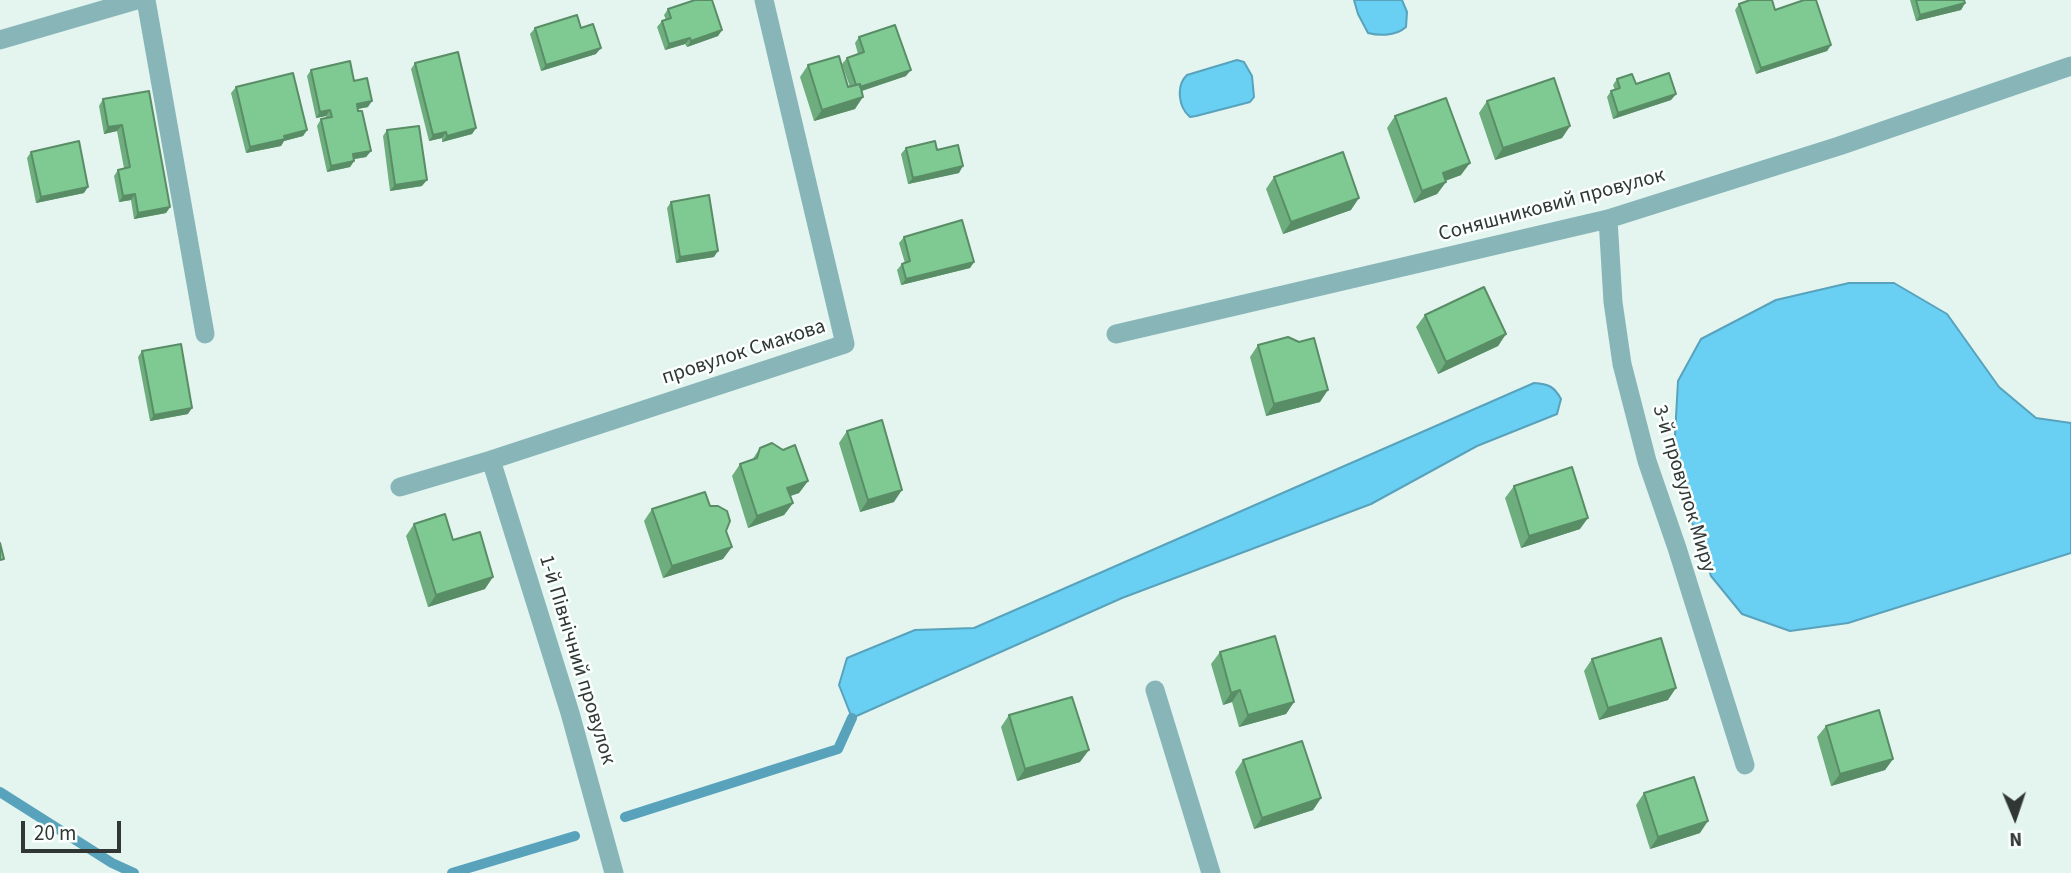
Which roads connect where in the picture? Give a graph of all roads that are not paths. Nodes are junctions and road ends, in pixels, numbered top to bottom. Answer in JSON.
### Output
{"nodes":[{"id":1,"x":137,"y":0,"type":"edge"},
{"id":2,"x":146,"y":0,"type":"edge"},
{"id":3,"x":764,"y":0,"type":"edge"},
{"id":4,"x":0,"y":40,"type":"edge"},
{"id":5,"x":2071,"y":65,"type":"edge"},
{"id":6,"x":1608,"y":219,"type":"junction"},
{"id":7,"x":205,"y":334,"type":"dead end"},
{"id":8,"x":1116,"y":334,"type":"dead end"},
{"id":9,"x":491,"y":460,"type":"junction"},
{"id":10,"x":400,"y":487,"type":"dead end"},
{"id":11,"x":1154,"y":690,"type":"dead end"},
{"id":12,"x":1745,"y":765,"type":"dead end"},
{"id":13,"x":614,"y":873,"type":"edge"},
{"id":14,"x":1211,"y":873,"type":"edge"}],
"edges":[{"from":1,"to":4,"type":"street"},
{"from":2,"to":7,"type":"street"},
{"from":3,"to":9,"type":"street","name":"провулок Смакова"},
{"from":5,"to":6,"type":"street","name":"Соняшниковий провулок"},
{"from":6,"to":8,"type":"street","name":"Соняшниковий провулок"},
{"from":6,"to":12,"type":"street","name":"3-й провулок Миру"},
{"from":9,"to":10,"type":"street","name":"провулок Смакова"},
{"from":9,"to":13,"type":"street","name":"1-й Північний провулок"},
{"from":11,"to":14,"type":"street"}]}
